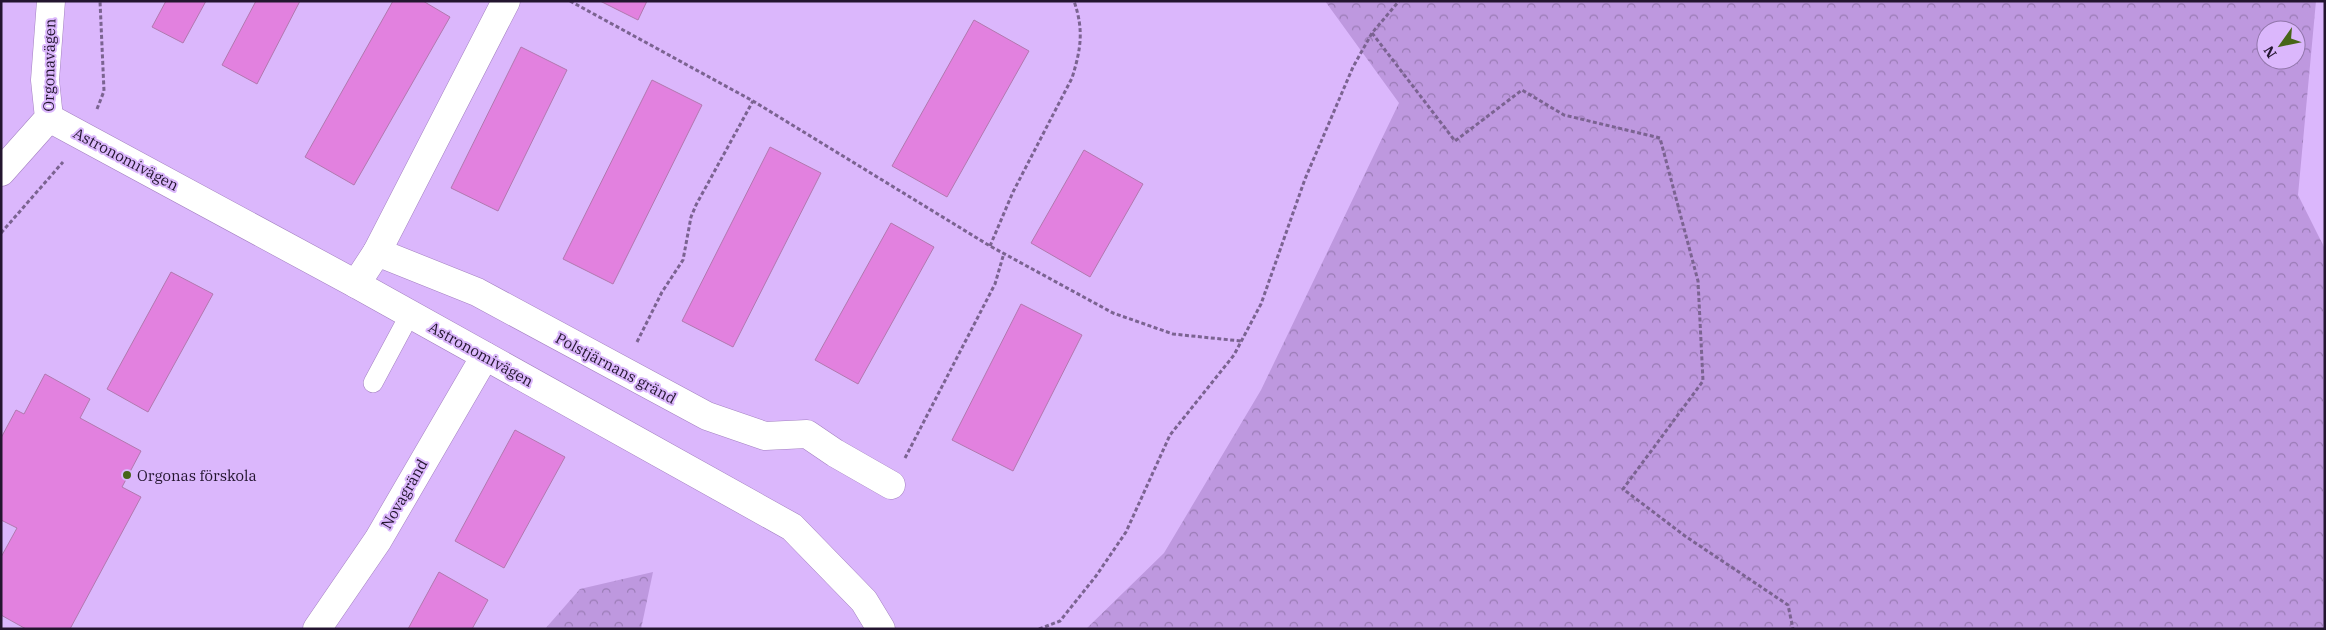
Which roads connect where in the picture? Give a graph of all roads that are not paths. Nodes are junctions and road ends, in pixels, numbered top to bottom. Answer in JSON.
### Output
{"nodes":[{"id":1,"x":50,"y":1,"type":"edge"},
{"id":2,"x":506,"y":1,"type":"edge"},
{"id":3,"x":49,"y":118,"type":"junction"},
{"id":4,"x":1,"y":172,"type":"edge"},
{"id":5,"x":377,"y":252,"type":"junction"},
{"id":6,"x":356,"y":284,"type":"junction"},
{"id":7,"x":410,"y":314,"type":"junction"},
{"id":8,"x":485,"y":356,"type":"junction"},
{"id":9,"x":373,"y":383,"type":"dead end"},
{"id":10,"x":891,"y":485,"type":"road end"},
{"id":11,"x":317,"y":629,"type":"edge"},
{"id":12,"x":881,"y":629,"type":"edge"}],
"edges":[{"from":1,"to":3,"type":"street","name":"Orgonavägen"},
{"from":2,"to":5,"type":"street"},
{"from":3,"to":4,"type":"street","name":"Orgonavägen"},
{"from":3,"to":6,"type":"street","name":"Astronomivägen"},
{"from":5,"to":6,"type":"street"},
{"from":5,"to":10,"type":"street","name":"Polstjärnans gränd"},
{"from":6,"to":7,"type":"street","name":"Astronomivägen"},
{"from":7,"to":8,"type":"street","name":"Astronomivägen"},
{"from":7,"to":9,"type":"lane"},
{"from":8,"to":11,"type":"street","name":"Novagränd"},
{"from":8,"to":12,"type":"street","name":"Astronomivägen"}]}
